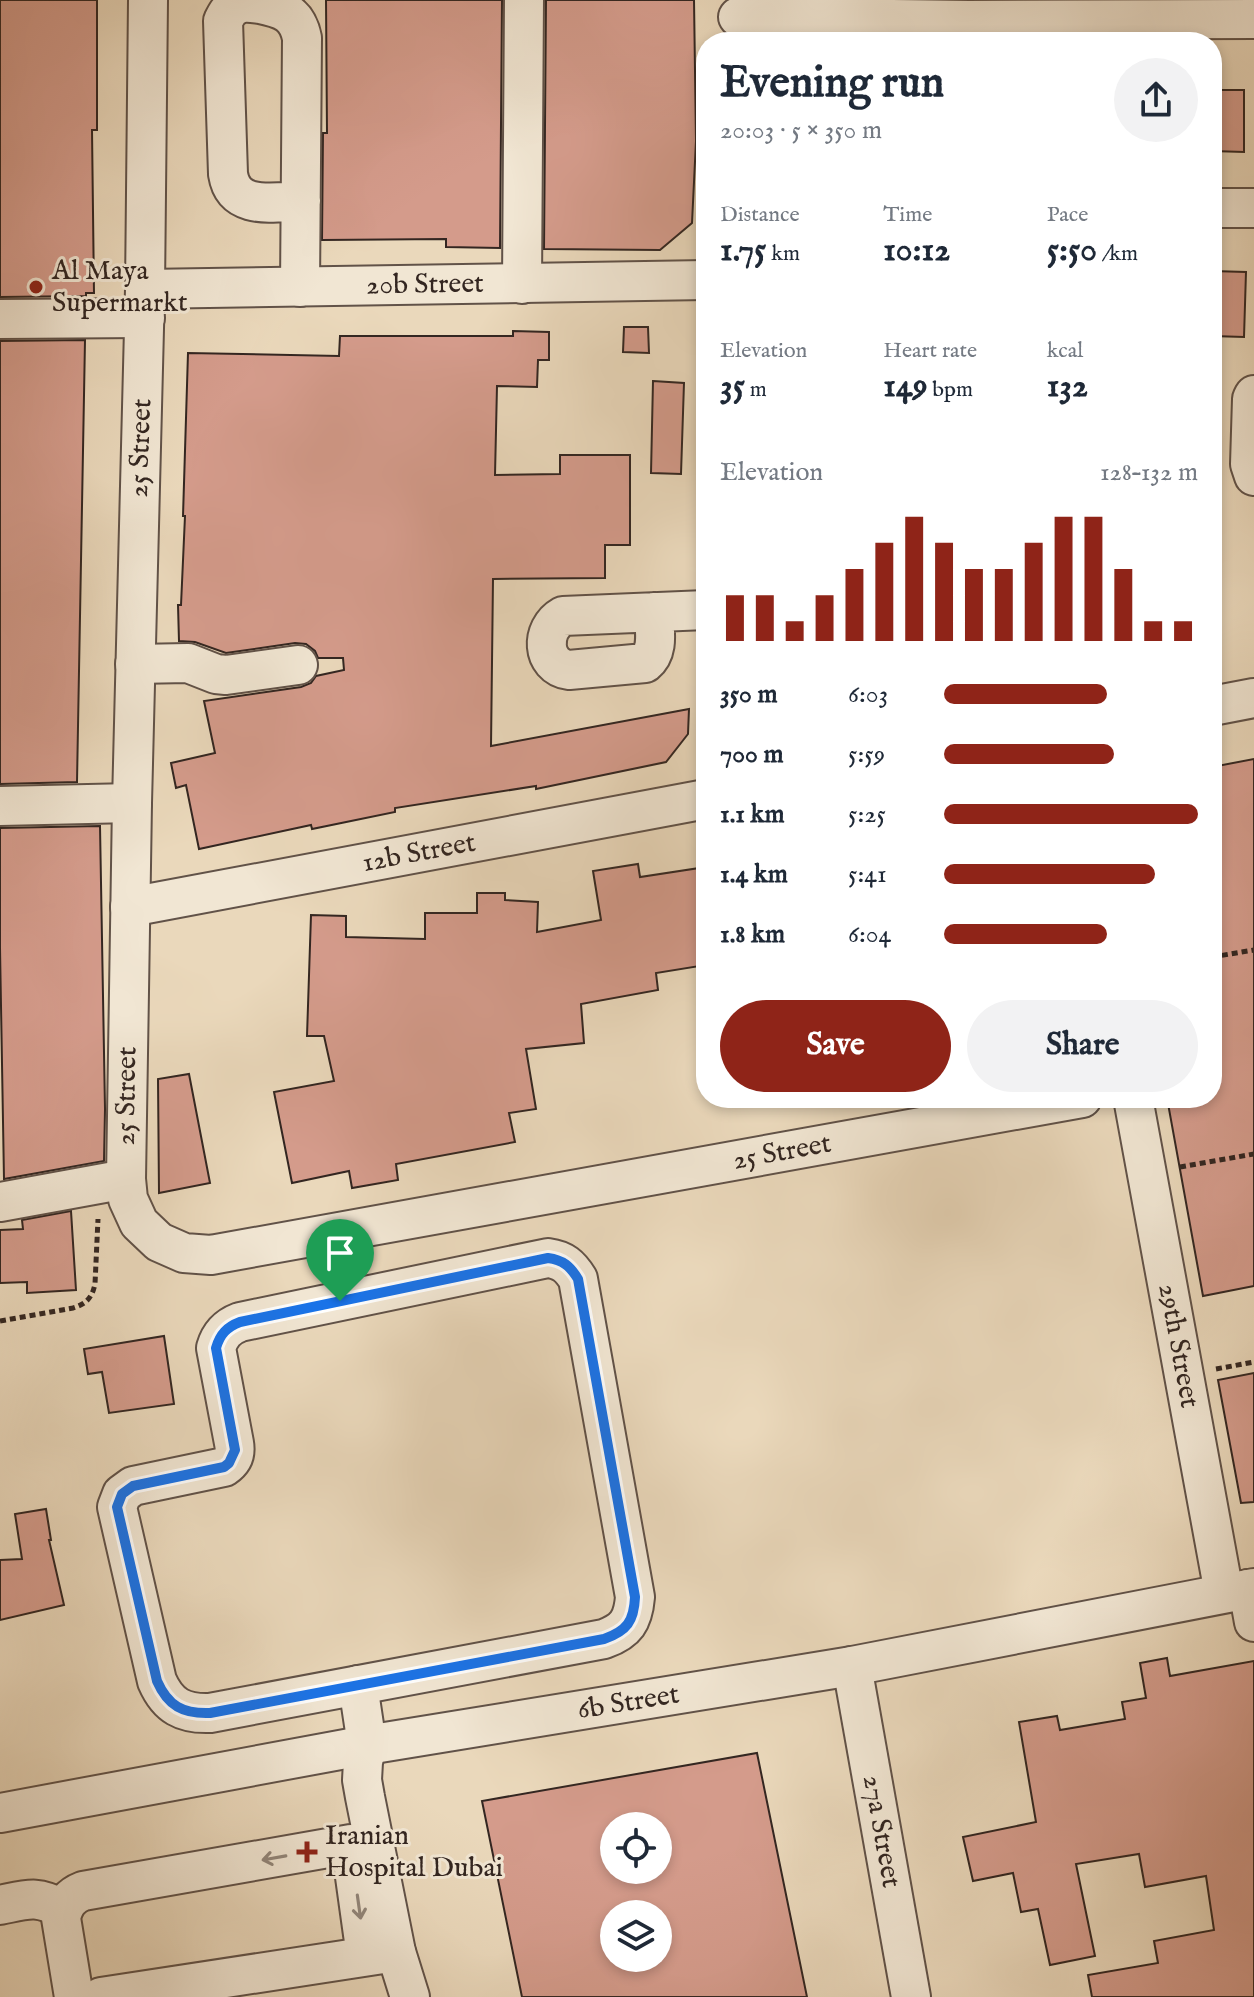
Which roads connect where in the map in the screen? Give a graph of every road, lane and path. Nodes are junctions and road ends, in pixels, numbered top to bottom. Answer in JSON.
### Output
{"nodes":[{"id":1,"x":148,"y":0,"type":"edge"},
{"id":2,"x":524,"y":0,"type":"edge"},
{"id":3,"x":278,"y":4,"type":"edge"},
{"id":4,"x":970,"y":10,"type":"edge"},
{"id":5,"x":1179,"y":10,"type":"edge"},
{"id":6,"x":1254,"y":19,"type":"edge"},
{"id":7,"x":738,"y":20,"type":"edge"},
{"id":8,"x":301,"y":201,"type":"junction"},
{"id":9,"x":1222,"y":208,"type":"edge"},
{"id":10,"x":1254,"y":208,"type":"edge"},
{"id":11,"x":696,"y":280,"type":"edge"},
{"id":12,"x":522,"y":284,"type":"junction"},
{"id":13,"x":300,"y":287,"type":"junction"},
{"id":14,"x":145,"y":303,"type":"junction"},
{"id":15,"x":0,"y":319,"type":"edge"},
{"id":16,"x":1254,"y":395,"type":"edge"},
{"id":17,"x":1254,"y":476,"type":"edge"},
{"id":18,"x":696,"y":610,"type":"edge"},
{"id":19,"x":654,"y":612,"type":"dead end"},
{"id":20,"x":135,"y":664,"type":"junction"},
{"id":21,"x":298,"y":665,"type":"dead end"},
{"id":22,"x":1254,"y":698,"type":"edge"},
{"id":23,"x":1222,"y":704,"type":"edge"},
{"id":24,"x":696,"y":801,"type":"edge"},
{"id":25,"x":132,"y":803,"type":"junction"},
{"id":26,"x":0,"y":806,"type":"edge"},
{"id":27,"x":130,"y":907,"type":"junction"},
{"id":28,"x":1254,"y":950,"type":"edge"},
{"id":29,"x":1222,"y":955,"type":"edge"},
{"id":30,"x":1027,"y":1108,"type":"edge"},
{"id":31,"x":1135,"y":1108,"type":"edge"},
{"id":32,"x":1254,"y":1154,"type":"edge"},
{"id":33,"x":1146,"y":1173,"type":"junction"},
{"id":34,"x":126,"y":1179,"type":"junction"},
{"id":35,"x":0,"y":1202,"type":"edge"},
{"id":36,"x":0,"y":1321,"type":"edge"},
{"id":37,"x":1245,"y":1598,"type":"edge"},
{"id":38,"x":852,"y":1666,"type":"junction"},
{"id":39,"x":358,"y":1685,"type":"junction"},
{"id":40,"x":367,"y":1745,"type":"junction"},
{"id":41,"x":327,"y":1752,"type":"junction"},
{"id":42,"x":0,"y":1813,"type":"edge"},
{"id":43,"x":351,"y":1844,"type":"junction"},
{"id":44,"x":0,"y":1905,"type":"edge"},
{"id":45,"x":63,"y":1909,"type":"junction"},
{"id":46,"x":381,"y":1954,"type":"junction"},
{"id":47,"x":74,"y":1997,"type":"edge"},
{"id":48,"x":101,"y":1997,"type":"edge"},
{"id":49,"x":410,"y":1997,"type":"edge"},
{"id":50,"x":911,"y":1997,"type":"edge"}],
"edges":[{"from":1,"to":14,"type":"street","name":"25 Street"},
{"from":2,"to":12,"type":"street"},
{"from":3,"to":8,"type":"street"},
{"from":3,"to":8,"type":"street"},
{"from":4,"to":5,"type":"street"},
{"from":4,"to":7,"type":"street"},
{"from":5,"to":6,"type":"street"},
{"from":8,"to":13,"type":"street"},
{"from":9,"to":10,"type":"street"},
{"from":11,"to":12,"type":"street","name":"20b Street"},
{"from":12,"to":13,"type":"street","name":"20b Street"},
{"from":13,"to":14,"type":"street","name":"20b Street"},
{"from":14,"to":15,"type":"street","name":"20b Street"},
{"from":14,"to":20,"type":"street","name":"25 Street"},
{"from":16,"to":17,"type":"street"},
{"from":18,"to":19,"type":"street"},
{"from":20,"to":21,"type":"street"},
{"from":20,"to":25,"type":"street","name":"25 Street"},
{"from":22,"to":23,"type":"street"},
{"from":24,"to":27,"type":"street","name":"12b Street"},
{"from":25,"to":26,"type":"street"},
{"from":25,"to":27,"type":"street","name":"25 Street"},
{"from":27,"to":34,"type":"street","name":"25 Street"},
{"from":28,"to":29,"type":"path"},
{"from":30,"to":34,"type":"street","name":"25 Street"},
{"from":31,"to":33,"type":"street","name":"29th Street"},
{"from":32,"to":33,"type":"path"},
{"from":33,"to":37,"type":"street","name":"29th Street"},
{"from":34,"to":35,"type":"street"},
{"from":34,"to":36,"type":"path"},
{"from":37,"to":38,"type":"street","name":"6b Street"},
{"from":38,"to":40,"type":"street","name":"6b Street"},
{"from":38,"to":50,"type":"street","name":"27a Street"},
{"from":39,"to":39,"type":"street"},
{"from":39,"to":40,"type":"street"},
{"from":40,"to":41,"type":"street","name":"6b Street"},
{"from":40,"to":46,"type":"street"},
{"from":41,"to":42,"type":"street","name":"6b Street"},
{"from":41,"to":43,"type":"street"},
{"from":43,"to":45,"type":"street","one_way":true},
{"from":43,"to":46,"type":"street","one_way":true},
{"from":44,"to":45,"type":"street"},
{"from":45,"to":47,"type":"street"},
{"from":46,"to":48,"type":"street"},
{"from":46,"to":49,"type":"street"}]}
